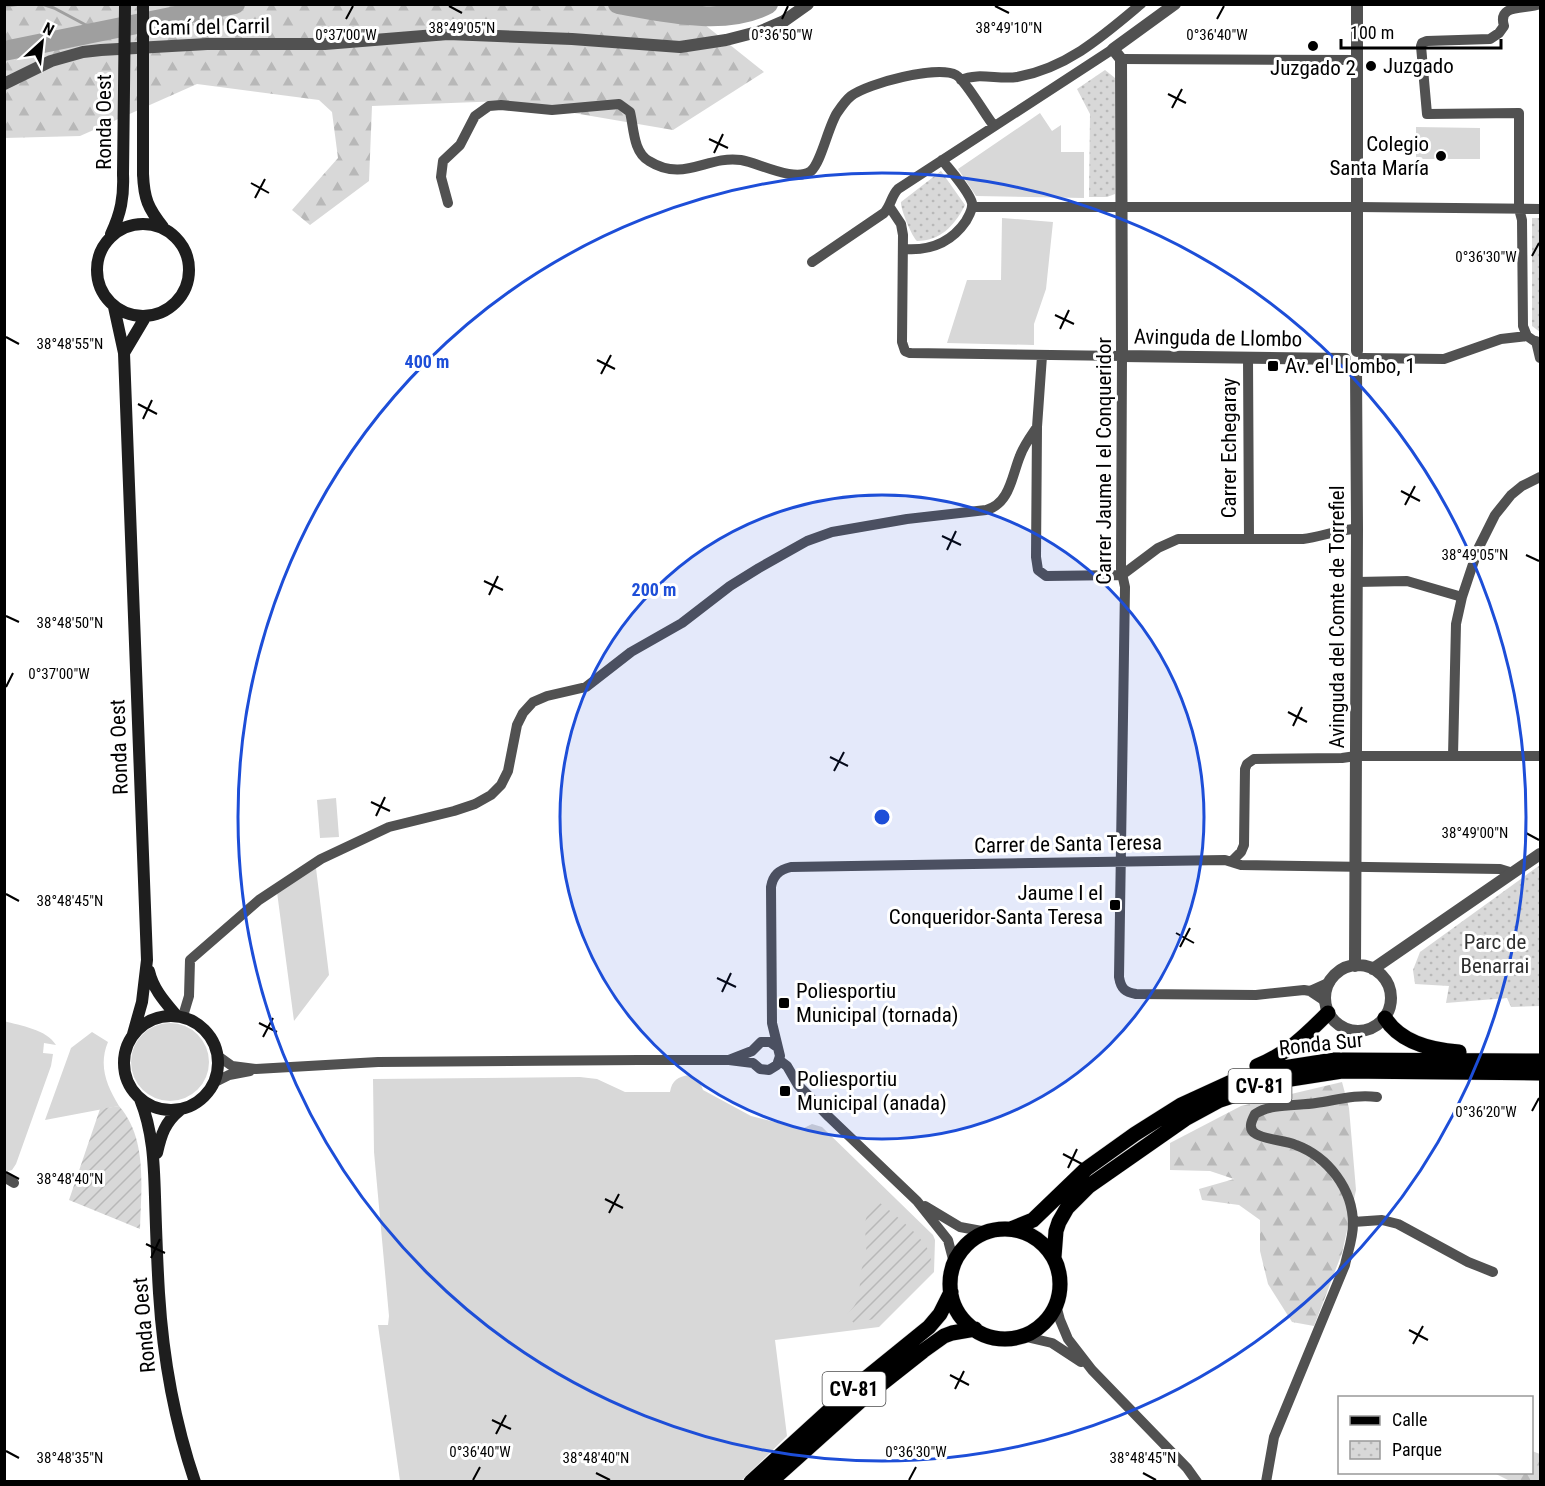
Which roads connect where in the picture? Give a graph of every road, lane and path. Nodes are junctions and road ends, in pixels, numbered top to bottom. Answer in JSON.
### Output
{"nodes":[{"id":1,"x":125,"y":4,"type":"edge"},
{"id":2,"x":143,"y":4,"type":"edge"},
{"id":3,"x":808,"y":4,"type":"edge"},
{"id":4,"x":1141,"y":4,"type":"edge"},
{"id":5,"x":1175,"y":4,"type":"edge"},
{"id":6,"x":1357,"y":4,"type":"edge"},
{"id":7,"x":1540,"y":4,"type":"edge"},
{"id":8,"x":1117,"y":54,"type":"junction"},
{"id":9,"x":1357,"y":60,"type":"junction"},
{"id":10,"x":962,"y":80,"type":"junction"},
{"id":11,"x":4,"y":84,"type":"edge"},
{"id":12,"x":994,"y":126,"type":"junction"},
{"id":13,"x":942,"y":160,"type":"junction"},
{"id":14,"x":448,"y":203,"type":"dead end"},
{"id":15,"x":889,"y":206,"type":"junction"},
{"id":16,"x":972,"y":207,"type":"junction"},
{"id":17,"x":1122,"y":207,"type":"junction"},
{"id":18,"x":1358,"y":207,"type":"junction"},
{"id":19,"x":1519,"y":208,"type":"junction"},
{"id":20,"x":1540,"y":209,"type":"edge"},
{"id":21,"x":164,"y":228,"type":"junction"},
{"id":22,"x":109,"y":237,"type":"junction"},
{"id":23,"x":904,"y":249,"type":"junction"},
{"id":24,"x":812,"y":262,"type":"dead end"},
{"id":25,"x":114,"y":307,"type":"junction"},
{"id":26,"x":146,"y":316,"type":"junction"},
{"id":27,"x":1534,"y":340,"type":"edge"},
{"id":28,"x":124,"y":353,"type":"junction"},
{"id":29,"x":1042,"y":356,"type":"junction"},
{"id":30,"x":1122,"y":356,"type":"junction"},
{"id":31,"x":1248,"y":358,"type":"junction"},
{"id":32,"x":1540,"y":358,"type":"edge"},
{"id":33,"x":1358,"y":359,"type":"junction"},
{"id":34,"x":1037,"y":427,"type":"junction"},
{"id":35,"x":1540,"y":477,"type":"edge"},
{"id":36,"x":1357,"y":529,"type":"junction"},
{"id":37,"x":1249,"y":538,"type":"junction"},
{"id":38,"x":1122,"y":575,"type":"junction"},
{"id":39,"x":1357,"y":582,"type":"junction"},
{"id":40,"x":1462,"y":597,"type":"junction"},
{"id":41,"x":1356,"y":756,"type":"junction"},
{"id":42,"x":1453,"y":756,"type":"junction"},
{"id":43,"x":1540,"y":756,"type":"edge"},
{"id":44,"x":1540,"y":854,"type":"edge"},
{"id":45,"x":1232,"y":862,"type":"junction"},
{"id":46,"x":1121,"y":863,"type":"junction"},
{"id":47,"x":1356,"y":866,"type":"junction"},
{"id":48,"x":1513,"y":873,"type":"junction"},
{"id":49,"x":147,"y":960,"type":"junction"},
{"id":50,"x":1350,"y":967,"type":"junction"},
{"id":51,"x":1377,"y":972,"type":"junction"},
{"id":52,"x":1330,"y":982,"type":"junction"},
{"id":53,"x":1310,"y":991,"type":"junction"},
{"id":54,"x":1327,"y":1007,"type":"junction"},
{"id":55,"x":179,"y":1016,"type":"junction"},
{"id":56,"x":1385,"y":1018,"type":"junction"},
{"id":57,"x":772,"y":1023,"type":"junction"},
{"id":58,"x":133,"y":1034,"type":"junction"},
{"id":59,"x":761,"y":1042,"type":"junction"},
{"id":60,"x":777,"y":1047,"type":"junction"},
{"id":61,"x":752,"y":1050,"type":"junction"},
{"id":62,"x":218,"y":1056,"type":"junction"},
{"id":63,"x":729,"y":1060,"type":"junction"},
{"id":64,"x":753,"y":1063,"type":"junction"},
{"id":65,"x":776,"y":1064,"type":"junction"},
{"id":66,"x":1539,"y":1065,"type":"edge"},
{"id":67,"x":256,"y":1069,"type":"junction"},
{"id":68,"x":215,"y":1082,"type":"junction"},
{"id":69,"x":1377,"y":1097,"type":"dead end"},
{"id":70,"x":140,"y":1099,"type":"junction"},
{"id":71,"x":1180,"y":1105,"type":"junction"},
{"id":72,"x":180,"y":1110,"type":"junction"},
{"id":73,"x":155,"y":1160,"type":"junction"},
{"id":74,"x":4,"y":1177,"type":"edge"},
{"id":75,"x":14,"y":1183,"type":"dead end"},
{"id":76,"x":917,"y":1201,"type":"junction"},
{"id":77,"x":1353,"y":1222,"type":"junction"},
{"id":78,"x":1011,"y":1229,"type":"junction"},
{"id":79,"x":987,"y":1232,"type":"junction"},
{"id":80,"x":1054,"y":1257,"type":"junction"},
{"id":81,"x":954,"y":1263,"type":"junction"},
{"id":82,"x":1493,"y":1272,"type":"dead end"},
{"id":83,"x":951,"y":1292,"type":"junction"},
{"id":84,"x":1056,"y":1305,"type":"junction"},
{"id":85,"x":975,"y":1329,"type":"junction"},
{"id":86,"x":1022,"y":1336,"type":"junction"},
{"id":87,"x":1092,"y":1370,"type":"junction"},
{"id":88,"x":195,"y":1482,"type":"edge"},
{"id":89,"x":752,"y":1482,"type":"edge"},
{"id":90,"x":770,"y":1482,"type":"edge"},
{"id":91,"x":1197,"y":1482,"type":"edge"},
{"id":92,"x":1266,"y":1482,"type":"edge"}],
"edges":[{"from":1,"to":22,"type":"main road","name":"Ronda Oest","bridge":true},
{"from":2,"to":21,"type":"main road","name":"Ronda Oest","bridge":true},
{"from":3,"to":11,"type":"street","name":"Camí del Carril"},
{"from":4,"to":10,"type":"street"},
{"from":5,"to":8,"type":"street"},
{"from":6,"to":9,"type":"street","name":"Avinguda del Comte de Torrefiel"},
{"from":7,"to":19,"type":"street"},
{"from":8,"to":9,"type":"street"},
{"from":8,"to":12,"type":"street"},
{"from":8,"to":17,"type":"street","name":"Carrer Jaume I el Conqueridor"},
{"from":9,"to":18,"type":"street","name":"Avinguda del Comte de Torrefiel"},
{"from":10,"to":12,"type":"street"},
{"from":10,"to":14,"type":"street"},
{"from":12,"to":13,"type":"street"},
{"from":13,"to":15,"type":"street"},
{"from":13,"to":16,"type":"street"},
{"from":15,"to":23,"type":"street","name":"Avinguda de Llombo"},
{"from":15,"to":24,"type":"street"},
{"from":16,"to":17,"type":"street"},
{"from":16,"to":23,"type":"street"},
{"from":17,"to":18,"type":"street"},
{"from":17,"to":30,"type":"street","name":"Carrer Jaume I el Conqueridor"},
{"from":18,"to":19,"type":"street"},
{"from":18,"to":33,"type":"street","name":"Avinguda del Comte de Torrefiel"},
{"from":19,"to":20,"type":"street"},
{"from":19,"to":27,"type":"street"},
{"from":21,"to":22,"type":"main road"},
{"from":21,"to":26,"type":"main road"},
{"from":22,"to":25,"type":"main road"},
{"from":23,"to":29,"type":"street","name":"Avinguda de Llombo"},
{"from":25,"to":26,"type":"main road"},
{"from":25,"to":28,"type":"main road","name":"Ronda Oest"},
{"from":26,"to":28,"type":"main road"},
{"from":27,"to":32,"type":"street"},
{"from":27,"to":33,"type":"street"},
{"from":28,"to":49,"type":"main road","name":"Ronda Oest"},
{"from":29,"to":30,"type":"street","name":"Avinguda de Llombo"},
{"from":29,"to":34,"type":"street"},
{"from":30,"to":31,"type":"street","name":"Avinguda de Llombo"},
{"from":30,"to":38,"type":"street","name":"Carrer Jaume I el Conqueridor"},
{"from":31,"to":33,"type":"street","name":"Avinguda de Llombo"},
{"from":31,"to":37,"type":"street","name":"Carrer Echegaray"},
{"from":33,"to":36,"type":"street","name":"Avinguda del Comte de Torrefiel"},
{"from":34,"to":38,"type":"street"},
{"from":34,"to":55,"type":"street"},
{"from":35,"to":40,"type":"street"},
{"from":36,"to":37,"type":"street"},
{"from":36,"to":39,"type":"street","name":"Avinguda del Comte de Torrefiel"},
{"from":37,"to":38,"type":"street"},
{"from":38,"to":46,"type":"street","name":"Carrer Jaume I el Conqueridor"},
{"from":39,"to":40,"type":"street"},
{"from":39,"to":41,"type":"street","name":"Avinguda del Comte de Torrefiel"},
{"from":40,"to":42,"type":"street"},
{"from":41,"to":42,"type":"street"},
{"from":41,"to":45,"type":"street"},
{"from":41,"to":47,"type":"street","name":"Avinguda del Comte de Torrefiel"},
{"from":42,"to":43,"type":"street"},
{"from":44,"to":48,"type":"street"},
{"from":45,"to":46,"type":"street","name":"Carrer de Santa Teresa"},
{"from":45,"to":47,"type":"street","name":"Carrer de Santa Teresa"},
{"from":46,"to":53,"type":"street","name":"Carrer Jaume I el Conqueridor"},
{"from":46,"to":57,"type":"street","name":"Carrer de Santa Teresa"},
{"from":47,"to":48,"type":"street","name":"Carrer de Santa Teresa"},
{"from":47,"to":50,"type":"street","name":"Avinguda del Comte de Torrefiel"},
{"from":48,"to":51,"type":"street"},
{"from":49,"to":55,"type":"main road","name":"Ronda Oest"},
{"from":49,"to":58,"type":"main road","name":"Ronda Oest"},
{"from":50,"to":51,"type":"street"},
{"from":50,"to":52,"type":"street"},
{"from":51,"to":56,"type":"street"},
{"from":52,"to":53,"type":"street"},
{"from":52,"to":54,"type":"street"},
{"from":53,"to":54,"type":"street"},
{"from":54,"to":56,"type":"street"},
{"from":54,"to":71,"type":"main road"},
{"from":55,"to":58,"type":"main road"},
{"from":55,"to":62,"type":"main road"},
{"from":56,"to":66,"type":"main road"},
{"from":57,"to":59,"type":"street"},
{"from":57,"to":60,"type":"street","name":"Carrer de Santa Teresa"},
{"from":58,"to":70,"type":"main road"},
{"from":59,"to":60,"type":"street"},
{"from":59,"to":61,"type":"street"},
{"from":60,"to":65,"type":"street"},
{"from":61,"to":63,"type":"street"},
{"from":61,"to":64,"type":"street"},
{"from":62,"to":67,"type":"street"},
{"from":62,"to":68,"type":"main road"},
{"from":63,"to":64,"type":"street"},
{"from":63,"to":67,"type":"street"},
{"from":64,"to":65,"type":"street"},
{"from":65,"to":76,"type":"street"},
{"from":66,"to":71,"type":"main road","name":"Ronda Sur","number":"CV-81"},
{"from":66,"to":80,"type":"main road","name":"Ronda Sur","number":"CV-81"},
{"from":67,"to":68,"type":"street"},
{"from":68,"to":72,"type":"main road"},
{"from":69,"to":77,"type":"street"},
{"from":70,"to":72,"type":"main road"},
{"from":70,"to":73,"type":"main road","name":"Ronda Oest"},
{"from":71,"to":78,"type":"main road","name":"Ronda Sur","number":"CV-81"},
{"from":72,"to":73,"type":"main road","name":"Ronda Oest"},
{"from":73,"to":88,"type":"main road","name":"Ronda Oest"},
{"from":74,"to":75,"type":"street"},
{"from":76,"to":79,"type":"street"},
{"from":76,"to":81,"type":"street"},
{"from":77,"to":82,"type":"street"},
{"from":77,"to":92,"type":"street"},
{"from":78,"to":79,"type":"main road","number":"CV-81"},
{"from":78,"to":80,"type":"main road"},
{"from":79,"to":81,"type":"main road","number":"CV-81"},
{"from":80,"to":84,"type":"main road","number":"CV-81"},
{"from":81,"to":83,"type":"main road","number":"CV-81"},
{"from":83,"to":85,"type":"main road","number":"CV-81"},
{"from":83,"to":89,"type":"main road","number":"CV-81"},
{"from":84,"to":86,"type":"main road"},
{"from":84,"to":87,"type":"street"},
{"from":85,"to":86,"type":"main road","number":"CV-81"},
{"from":85,"to":90,"type":"main road","number":"CV-81"},
{"from":86,"to":87,"type":"street"},
{"from":87,"to":91,"type":"street"}]}
